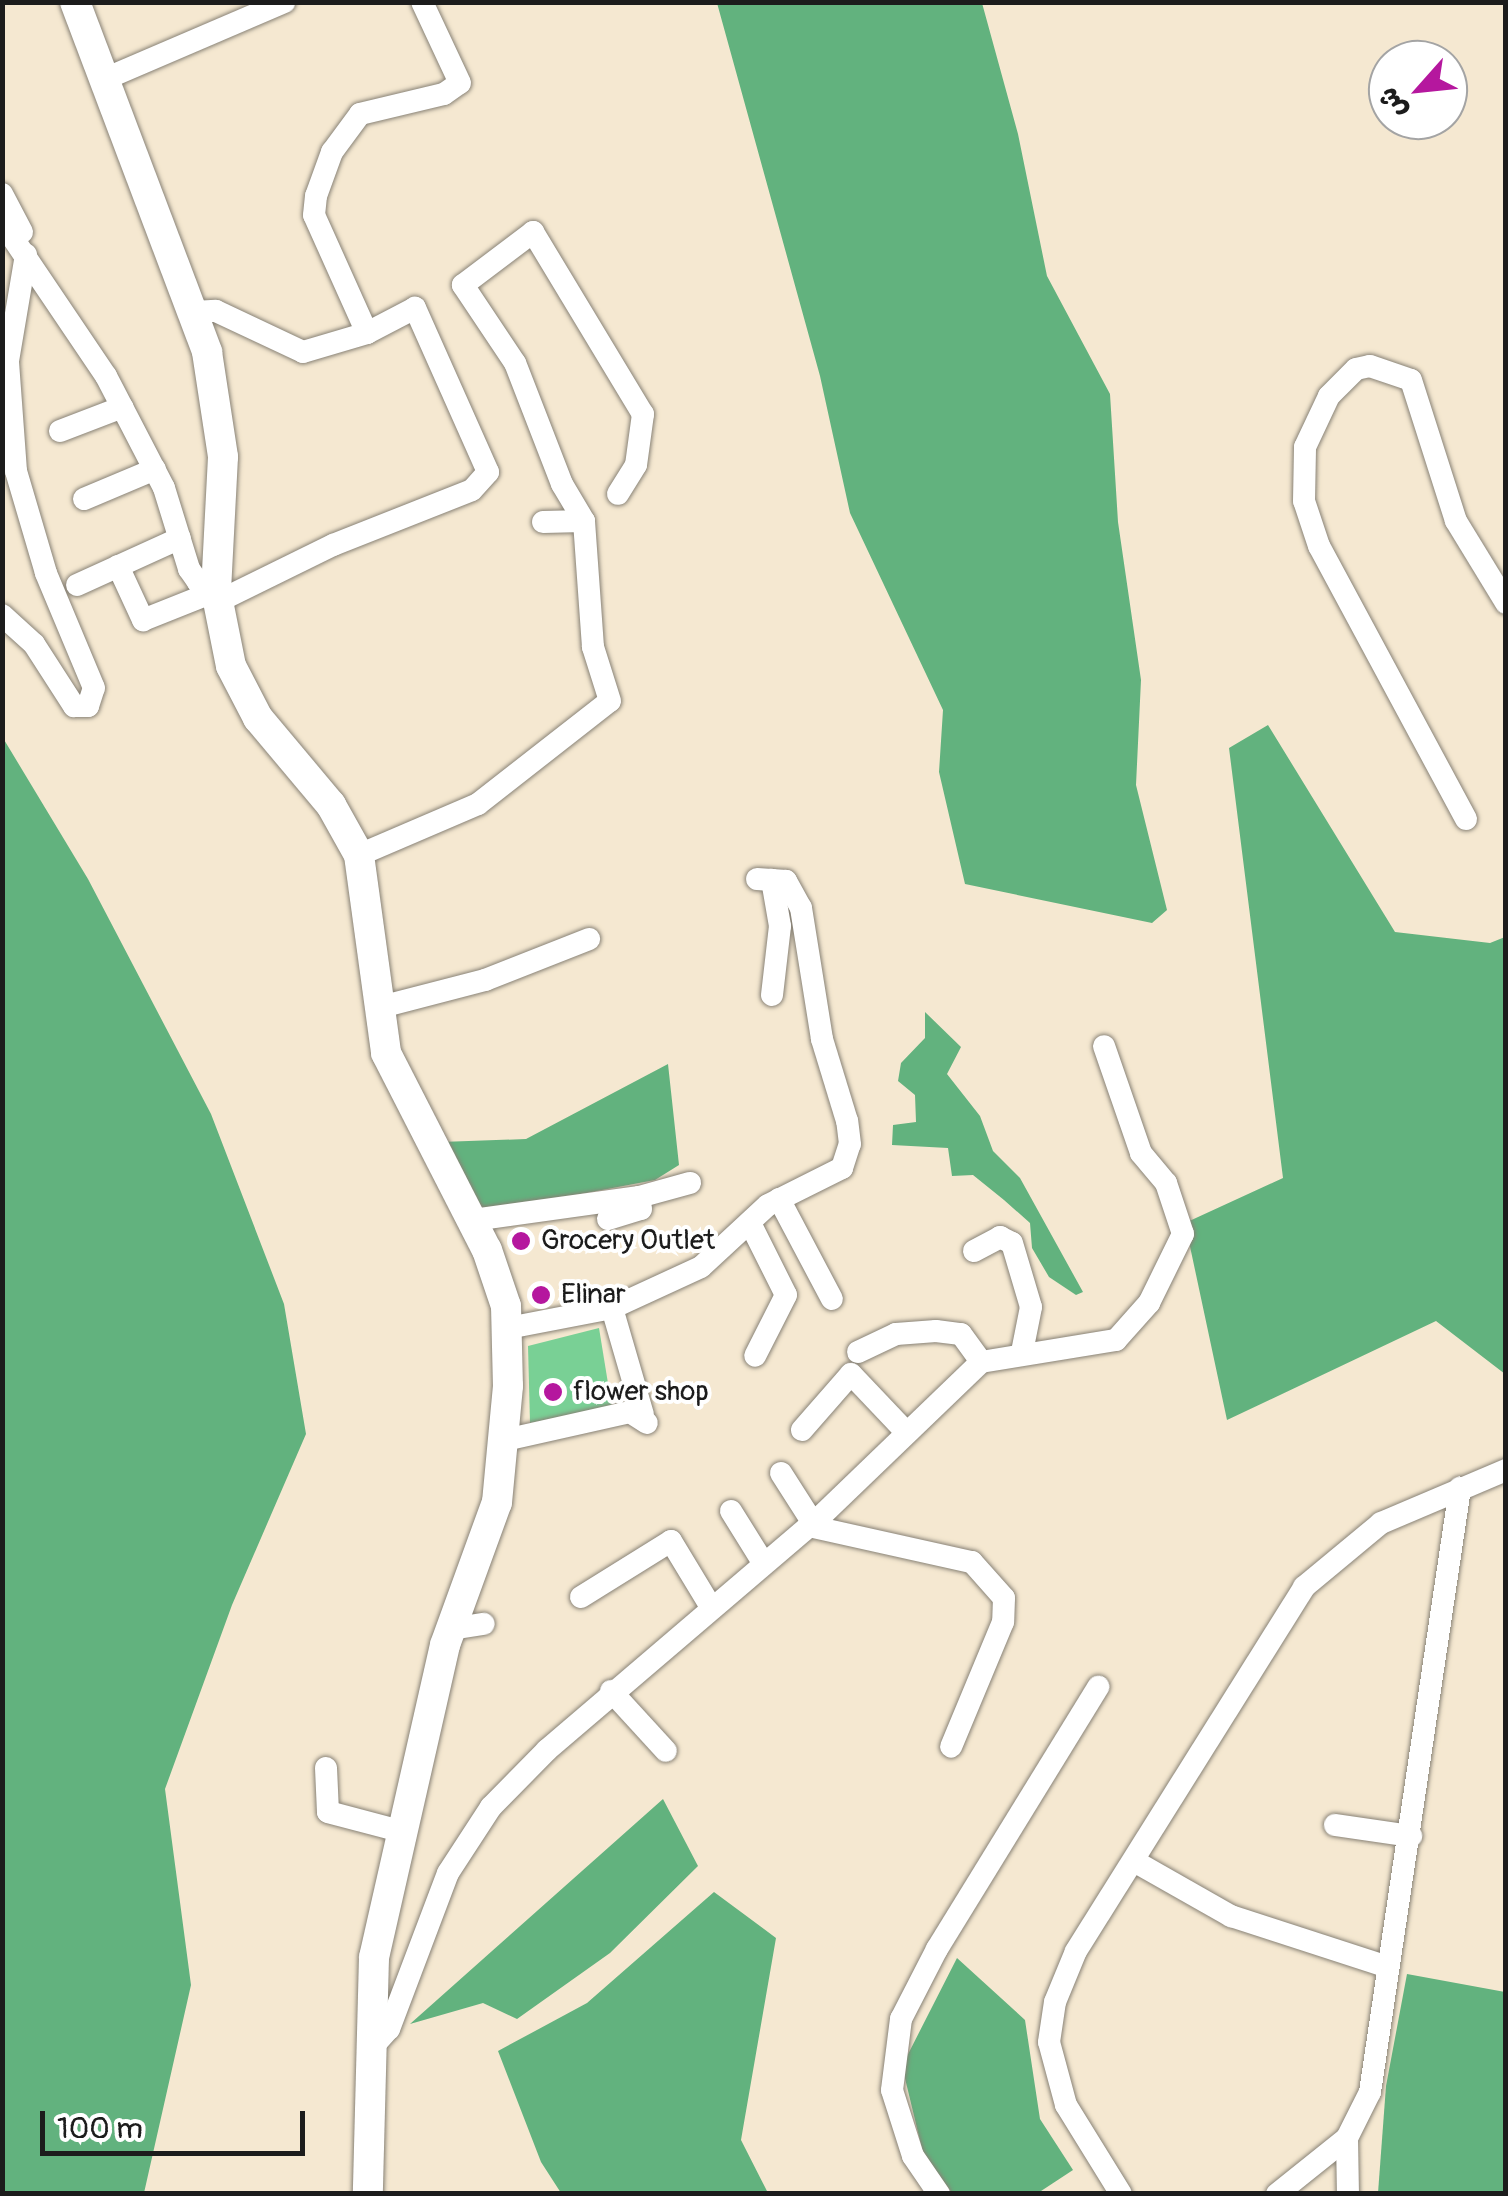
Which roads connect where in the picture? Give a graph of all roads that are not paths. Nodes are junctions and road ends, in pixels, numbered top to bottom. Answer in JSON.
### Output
{"nodes":[{"id":1,"x":75,"y":2,"type":"edge"},
{"id":2,"x":284,"y":2,"type":"edge"},
{"id":3,"x":422,"y":2,"type":"edge"},
{"id":4,"x":107,"y":78,"type":"junction"},
{"id":5,"x":2,"y":194,"type":"edge"},
{"id":6,"x":2,"y":222,"type":"edge"},
{"id":7,"x":29,"y":259,"type":"junction"},
{"id":8,"x":194,"y":312,"type":"junction"},
{"id":9,"x":367,"y":333,"type":"junction"},
{"id":10,"x":122,"y":407,"type":"junction"},
{"id":11,"x":60,"y":431,"type":"dead end"},
{"id":12,"x":154,"y":470,"type":"junction"},
{"id":13,"x":618,"y":494,"type":"dead end"},
{"id":14,"x":84,"y":498,"type":"dead end"},
{"id":15,"x":584,"y":521,"type":"junction"},
{"id":16,"x":543,"y":522,"type":"dead end"},
{"id":17,"x":180,"y":538,"type":"junction"},
{"id":18,"x":118,"y":566,"type":"junction"},
{"id":19,"x":77,"y":584,"type":"dead end"},
{"id":20,"x":217,"y":590,"type":"junction"},
{"id":21,"x":1506,"y":603,"type":"edge"},
{"id":22,"x":2,"y":615,"type":"edge"},
{"id":23,"x":1466,"y":819,"type":"dead end"},
{"id":24,"x":359,"y":855,"type":"junction"},
{"id":25,"x":589,"y":939,"type":"dead end"},
{"id":26,"x":772,"y":995,"type":"dead end"},
{"id":27,"x":377,"y":1008,"type":"junction"},
{"id":28,"x":1104,"y":1046,"type":"dead end"},
{"id":29,"x":690,"y":1183,"type":"dead end"},
{"id":30,"x":640,"y":1197,"type":"junction"},
{"id":31,"x":779,"y":1199,"type":"junction"},
{"id":32,"x":608,"y":1219,"type":"dead end"},
{"id":33,"x":473,"y":1220,"type":"junction"},
{"id":34,"x":751,"y":1225,"type":"junction"},
{"id":35,"x":974,"y":1251,"type":"dead end"},
{"id":36,"x":832,"y":1299,"type":"dead end"},
{"id":37,"x":612,"y":1308,"type":"junction"},
{"id":38,"x":508,"y":1328,"type":"junction"},
{"id":39,"x":858,"y":1352,"type":"dead end"},
{"id":40,"x":1022,"y":1352,"type":"junction"},
{"id":41,"x":755,"y":1356,"type":"dead end"},
{"id":42,"x":981,"y":1362,"type":"junction"},
{"id":43,"x":802,"y":1430,"type":"dead end"},
{"id":44,"x":907,"y":1434,"type":"junction"},
{"id":45,"x":505,"y":1440,"type":"junction"},
{"id":46,"x":1506,"y":1470,"type":"edge"},
{"id":47,"x":781,"y":1473,"type":"dead end"},
{"id":48,"x":1460,"y":1488,"type":"junction"},
{"id":49,"x":731,"y":1511,"type":"dead end"},
{"id":50,"x":811,"y":1525,"type":"junction"},
{"id":51,"x":687,"y":1538,"type":"dead end"},
{"id":52,"x":764,"y":1564,"type":"junction"},
{"id":53,"x":581,"y":1597,"type":"dead end"},
{"id":54,"x":716,"y":1603,"type":"junction"},
{"id":55,"x":484,"y":1624,"type":"dead end"},
{"id":56,"x":451,"y":1629,"type":"junction"},
{"id":57,"x":1098,"y":1687,"type":"dead end"},
{"id":58,"x":611,"y":1691,"type":"junction"},
{"id":59,"x":951,"y":1747,"type":"dead end"},
{"id":60,"x":666,"y":1751,"type":"dead end"},
{"id":61,"x":326,"y":1768,"type":"dead end"},
{"id":62,"x":1336,"y":1826,"type":"dead end"},
{"id":63,"x":400,"y":1831,"type":"junction"},
{"id":64,"x":1411,"y":1836,"type":"junction"},
{"id":65,"x":1134,"y":1861,"type":"junction"},
{"id":66,"x":1388,"y":1966,"type":"junction"},
{"id":67,"x":381,"y":2048,"type":"junction"},
{"id":68,"x":1346,"y":2138,"type":"junction"},
{"id":69,"x":368,"y":2194,"type":"edge"},
{"id":70,"x":939,"y":2194,"type":"edge"},
{"id":71,"x":1120,"y":2194,"type":"edge"},
{"id":72,"x":1276,"y":2194,"type":"edge"},
{"id":73,"x":1348,"y":2194,"type":"edge"}],
"edges":[{"from":1,"to":4,"type":"main road"},
{"from":2,"to":4,"type":"street"},
{"from":3,"to":9,"type":"street"},
{"from":4,"to":8,"type":"main road"},
{"from":5,"to":7,"type":"street"},
{"from":6,"to":7,"type":"street"},
{"from":7,"to":10,"type":"street"},
{"from":7,"to":22,"type":"street"},
{"from":8,"to":9,"type":"street"},
{"from":8,"to":20,"type":"main road"},
{"from":9,"to":20,"type":"street"},
{"from":10,"to":11,"type":"street"},
{"from":10,"to":12,"type":"street"},
{"from":12,"to":14,"type":"street"},
{"from":12,"to":17,"type":"street"},
{"from":13,"to":15,"type":"street"},
{"from":15,"to":16,"type":"street"},
{"from":15,"to":24,"type":"street"},
{"from":17,"to":18,"type":"street"},
{"from":17,"to":20,"type":"street"},
{"from":18,"to":19,"type":"street"},
{"from":18,"to":20,"type":"street"},
{"from":20,"to":24,"type":"main road"},
{"from":21,"to":23,"type":"street"},
{"from":24,"to":27,"type":"main road"},
{"from":25,"to":27,"type":"street"},
{"from":26,"to":31,"type":"street"},
{"from":27,"to":33,"type":"main road"},
{"from":28,"to":40,"type":"street"},
{"from":29,"to":30,"type":"street"},
{"from":30,"to":32,"type":"street"},
{"from":30,"to":33,"type":"street"},
{"from":31,"to":34,"type":"street"},
{"from":31,"to":36,"type":"street"},
{"from":33,"to":38,"type":"main road"},
{"from":34,"to":37,"type":"street"},
{"from":34,"to":41,"type":"street"},
{"from":35,"to":40,"type":"street"},
{"from":37,"to":38,"type":"street"},
{"from":37,"to":45,"type":"street"},
{"from":38,"to":45,"type":"main road"},
{"from":39,"to":42,"type":"street"},
{"from":40,"to":42,"type":"street"},
{"from":42,"to":44,"type":"street"},
{"from":43,"to":44,"type":"street"},
{"from":44,"to":50,"type":"street"},
{"from":45,"to":56,"type":"main road"},
{"from":46,"to":48,"type":"street"},
{"from":47,"to":50,"type":"street"},
{"from":48,"to":64,"type":"street"},
{"from":48,"to":65,"type":"street"},
{"from":49,"to":52,"type":"street"},
{"from":50,"to":52,"type":"street"},
{"from":50,"to":59,"type":"street"},
{"from":51,"to":54,"type":"street"},
{"from":52,"to":54,"type":"street"},
{"from":53,"to":54,"type":"street"},
{"from":54,"to":58,"type":"street"},
{"from":55,"to":56,"type":"street"},
{"from":56,"to":63,"type":"main road"},
{"from":57,"to":70,"type":"street"},
{"from":58,"to":60,"type":"street"},
{"from":58,"to":67,"type":"street"},
{"from":61,"to":63,"type":"street"},
{"from":62,"to":64,"type":"street"},
{"from":63,"to":67,"type":"main road"},
{"from":64,"to":66,"type":"street"},
{"from":65,"to":66,"type":"street"},
{"from":65,"to":71,"type":"street"},
{"from":66,"to":68,"type":"street"},
{"from":67,"to":69,"type":"main road"},
{"from":68,"to":72,"type":"street"},
{"from":68,"to":73,"type":"street"}]}
